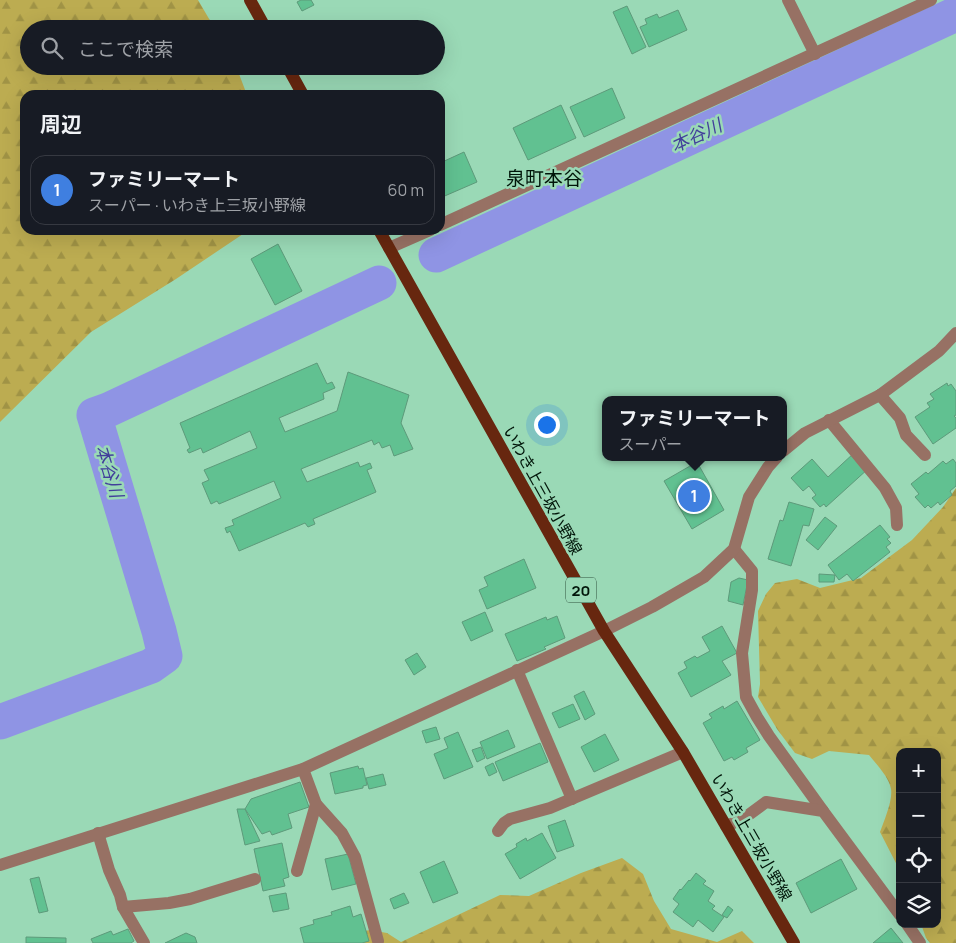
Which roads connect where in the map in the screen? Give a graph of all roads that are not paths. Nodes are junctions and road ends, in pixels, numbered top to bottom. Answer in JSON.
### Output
{"nodes":[{"id":1,"x":250,"y":0,"type":"edge"},
{"id":2,"x":788,"y":0,"type":"edge"},
{"id":3,"x":931,"y":0,"type":"edge"},
{"id":4,"x":261,"y":20,"type":"edge"},
{"id":5,"x":815,"y":54,"type":"junction"},
{"id":6,"x":292,"y":75,"type":"edge"},
{"id":7,"x":300,"y":90,"type":"edge"},
{"id":8,"x":445,"y":223,"type":"edge"},
{"id":9,"x":382,"y":235,"type":"edge"},
{"id":10,"x":419,"y":235,"type":"edge"},
{"id":11,"x":389,"y":248,"type":"junction"},
{"id":12,"x":956,"y":333,"type":"edge"},
{"id":13,"x":880,"y":395,"type":"junction"},
{"id":14,"x":829,"y":420,"type":"junction"},
{"id":15,"x":787,"y":448,"type":"edge"},
{"id":16,"x":925,"y":455,"type":"dead end"},
{"id":17,"x":773,"y":461,"type":"edge"},
{"id":18,"x":897,"y":525,"type":"dead end"},
{"id":19,"x":734,"y":549,"type":"junction"},
{"id":20,"x":604,"y":631,"type":"junction"},
{"id":21,"x":517,"y":670,"type":"junction"},
{"id":22,"x":683,"y":752,"type":"junction"},
{"id":23,"x":303,"y":769,"type":"junction"},
{"id":24,"x":572,"y":799,"type":"junction"},
{"id":25,"x":316,"y":804,"type":"junction"},
{"id":26,"x":823,"y":811,"type":"junction"},
{"id":27,"x":726,"y":826,"type":"junction"},
{"id":28,"x":498,"y":831,"type":"dead end"},
{"id":29,"x":98,"y":833,"type":"junction"},
{"id":30,"x":0,"y":865,"type":"edge"},
{"id":31,"x":298,"y":870,"type":"dead end"},
{"id":32,"x":255,"y":879,"type":"dead end"},
{"id":33,"x":123,"y":906,"type":"junction"},
{"id":34,"x":896,"y":910,"type":"edge"},
{"id":35,"x":910,"y":928,"type":"edge"},
{"id":36,"x":378,"y":941,"type":"dead end"},
{"id":37,"x":144,"y":943,"type":"edge"},
{"id":38,"x":794,"y":943,"type":"edge"},
{"id":39,"x":920,"y":943,"type":"edge"}],
"edges":[{"from":1,"to":4,"type":"main road"},
{"from":2,"to":5,"type":"street"},
{"from":3,"to":5,"type":"street"},
{"from":5,"to":8,"type":"street"},
{"from":6,"to":7,"type":"main road"},
{"from":9,"to":11,"type":"main road","name":"いわき上三坂小野線","number":"20"},
{"from":10,"to":11,"type":"street"},
{"from":11,"to":20,"type":"main road","name":"いわき上三坂小野線","number":"20"},
{"from":12,"to":13,"type":"street"},
{"from":13,"to":14,"type":"street"},
{"from":13,"to":16,"type":"street"},
{"from":14,"to":15,"type":"street"},
{"from":14,"to":18,"type":"street"},
{"from":17,"to":19,"type":"street"},
{"from":19,"to":20,"type":"street"},
{"from":19,"to":26,"type":"street"},
{"from":20,"to":21,"type":"street"},
{"from":20,"to":22,"type":"main road","name":"いわき上三坂小野線","number":"20"},
{"from":21,"to":23,"type":"street"},
{"from":21,"to":24,"type":"street"},
{"from":22,"to":24,"type":"street"},
{"from":22,"to":27,"type":"main road","name":"いわき上三坂小野線","number":"20"},
{"from":23,"to":25,"type":"street"},
{"from":23,"to":29,"type":"street"},
{"from":24,"to":28,"type":"street"},
{"from":25,"to":31,"type":"street"},
{"from":25,"to":36,"type":"street"},
{"from":26,"to":27,"type":"street"},
{"from":26,"to":34,"type":"street"},
{"from":27,"to":38,"type":"main road","name":"いわき上三坂小野線","number":"20"},
{"from":29,"to":30,"type":"street"},
{"from":29,"to":33,"type":"street"},
{"from":32,"to":33,"type":"street"},
{"from":33,"to":37,"type":"street"},
{"from":35,"to":39,"type":"street"}]}
